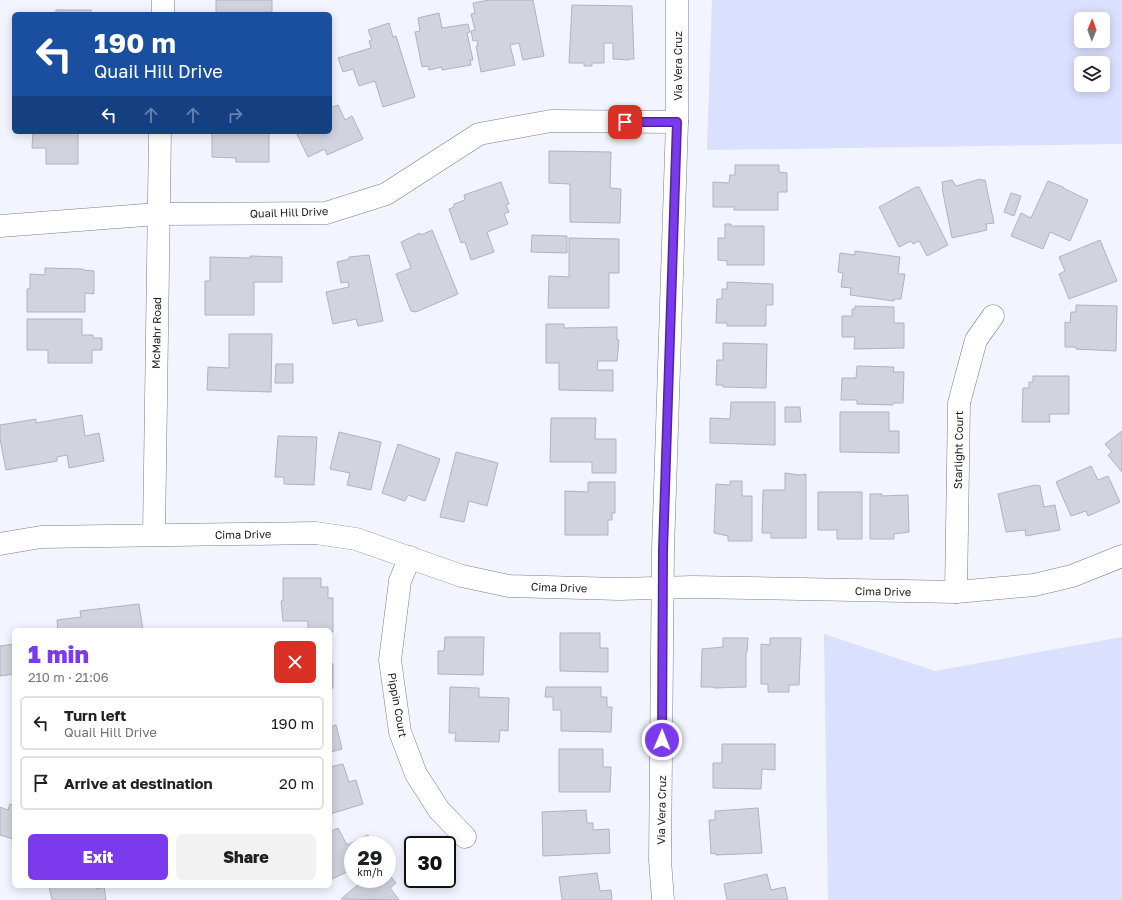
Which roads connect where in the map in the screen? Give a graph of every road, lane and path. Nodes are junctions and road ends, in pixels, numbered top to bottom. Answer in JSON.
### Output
{"nodes":[{"id":1,"x":163,"y":0,"type":"edge"},
{"id":2,"x":677,"y":0,"type":"edge"},
{"id":3,"x":163,"y":12,"type":"edge"},
{"id":4,"x":677,"y":122,"type":"junction"},
{"id":5,"x":160,"y":134,"type":"edge"},
{"id":6,"x":158,"y":214,"type":"junction"},
{"id":7,"x":0,"y":226,"type":"edge"},
{"id":8,"x":993,"y":316,"type":"dead end"},
{"id":9,"x":154,"y":534,"type":"junction"},
{"id":10,"x":0,"y":544,"type":"edge"},
{"id":11,"x":1122,"y":556,"type":"edge"},
{"id":12,"x":410,"y":557,"type":"junction"},
{"id":13,"x":663,"y":588,"type":"junction"},
{"id":14,"x":956,"y":592,"type":"junction"},
{"id":15,"x":465,"y":837,"type":"dead end"},
{"id":16,"x":663,"y":900,"type":"edge"}],
"edges":[{"from":1,"to":3,"type":"street"},
{"from":2,"to":4,"type":"street","name":"Via Vera Cruz"},
{"from":4,"to":6,"type":"street","name":"Quail Hill Drive"},
{"from":4,"to":13,"type":"street","name":"Via Vera Cruz"},
{"from":5,"to":6,"type":"street","name":"McMahr Road"},
{"from":6,"to":7,"type":"street","name":"Quail Hill Drive"},
{"from":6,"to":9,"type":"street","name":"McMahr Road"},
{"from":8,"to":14,"type":"street","name":"Starlight Court"},
{"from":9,"to":10,"type":"street","name":"Cima Drive"},
{"from":9,"to":12,"type":"street","name":"Cima Drive"},
{"from":11,"to":14,"type":"street","name":"Cima Drive"},
{"from":12,"to":13,"type":"street","name":"Cima Drive"},
{"from":12,"to":15,"type":"street","name":"Pippin Court"},
{"from":13,"to":14,"type":"street","name":"Cima Drive"},
{"from":13,"to":16,"type":"street","name":"Via Vera Cruz"}]}
